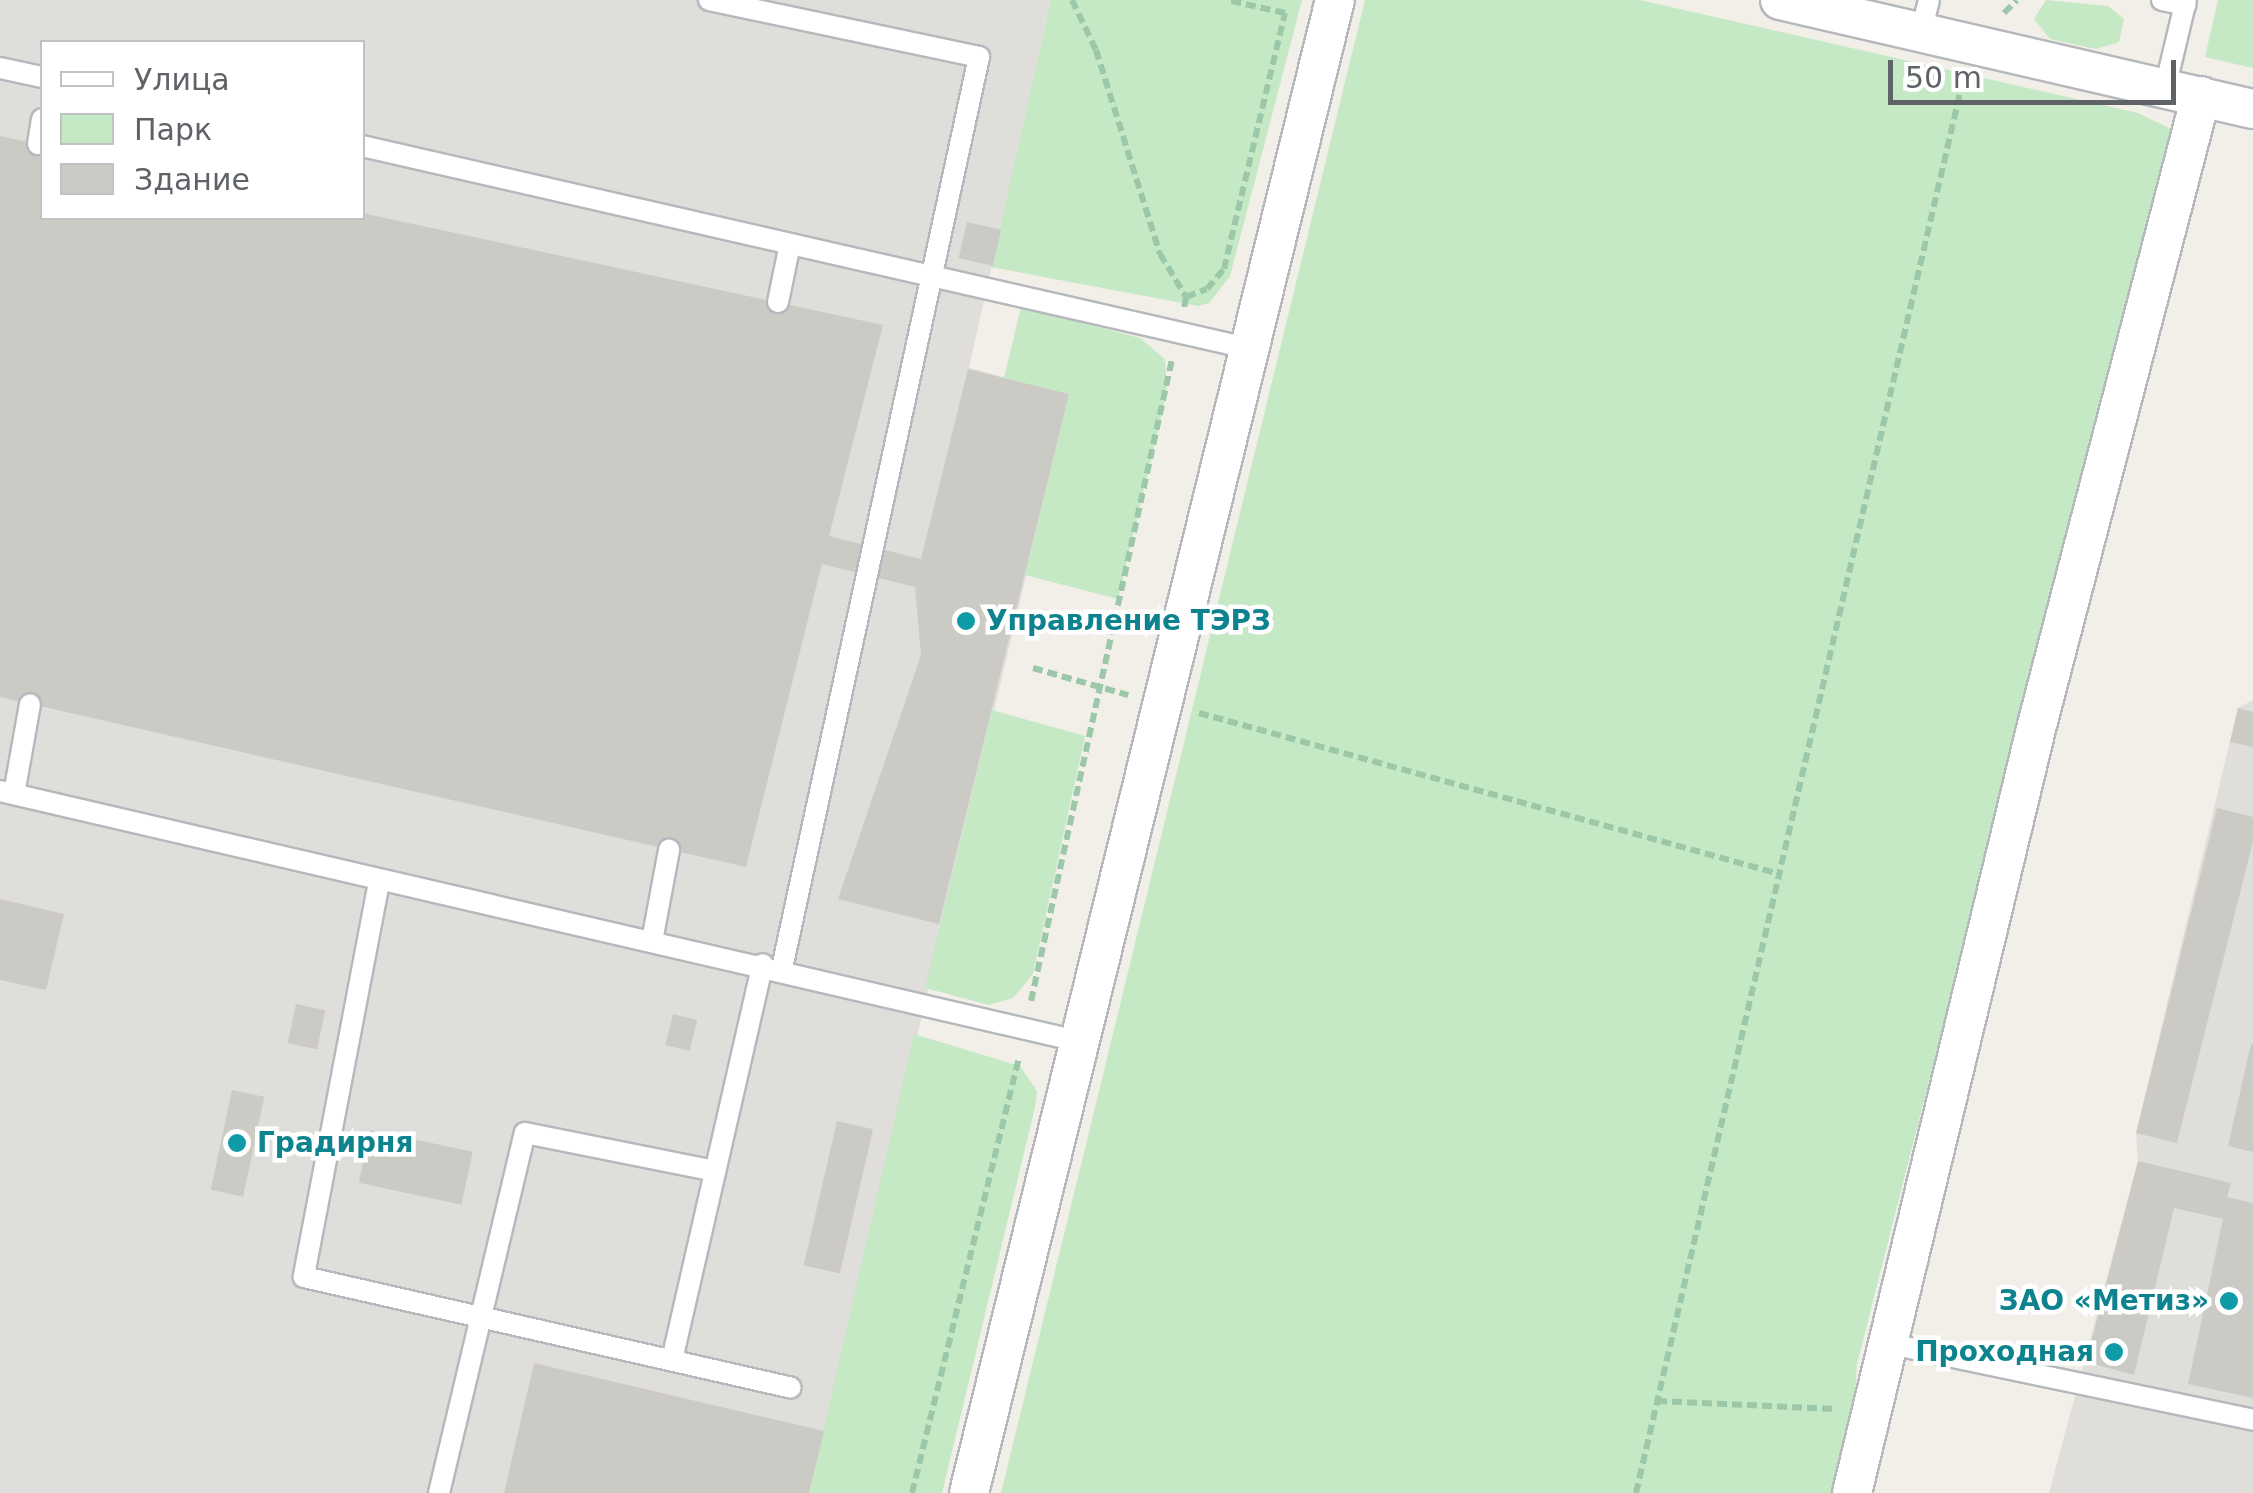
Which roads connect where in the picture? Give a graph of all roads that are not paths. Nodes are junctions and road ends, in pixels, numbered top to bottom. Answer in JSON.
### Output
{"nodes":[{"id":1,"x":709,"y":0,"type":"edge"},
{"id":2,"x":1335,"y":0,"type":"edge"},
{"id":3,"x":1780,"y":0,"type":"edge"},
{"id":4,"x":2162,"y":0,"type":"edge"},
{"id":5,"x":2186,"y":3,"type":"edge"},
{"id":6,"x":1925,"y":16,"type":"edge"},
{"id":7,"x":0,"y":68,"type":"edge"},
{"id":8,"x":40,"y":77,"type":"edge"},
{"id":9,"x":2183,"y":92,"type":"junction"},
{"id":10,"x":2253,"y":109,"type":"edge"},
{"id":11,"x":40,"y":132,"type":"edge"},
{"id":12,"x":38,"y":144,"type":"dead end"},
{"id":13,"x":365,"y":147,"type":"edge"},
{"id":14,"x":790,"y":244,"type":"junction"},
{"id":15,"x":929,"y":276,"type":"junction"},
{"id":16,"x":778,"y":302,"type":"dead end"},
{"id":17,"x":1248,"y":348,"type":"junction"},
{"id":18,"x":30,"y":704,"type":"dead end"},
{"id":19,"x":7,"y":793,"type":"edge"},
{"id":20,"x":669,"y":850,"type":"dead end"},
{"id":21,"x":379,"y":882,"type":"junction"},
{"id":22,"x":652,"y":941,"type":"junction"},
{"id":23,"x":772,"y":966,"type":"junction"},
{"id":24,"x":1078,"y":1041,"type":"junction"},
{"id":25,"x":715,"y":1170,"type":"junction"},
{"id":26,"x":482,"y":1318,"type":"junction"},
{"id":27,"x":1886,"y":1343,"type":"junction"},
{"id":28,"x":672,"y":1360,"type":"junction"},
{"id":29,"x":792,"y":1388,"type":"dead end"},
{"id":30,"x":2253,"y":1420,"type":"edge"},
{"id":31,"x":439,"y":1493,"type":"edge"},
{"id":32,"x":969,"y":1493,"type":"edge"},
{"id":33,"x":1852,"y":1493,"type":"edge"}],
"edges":[{"from":1,"to":15,"type":"lane"},
{"from":2,"to":17,"type":"street"},
{"from":3,"to":6,"type":"street"},
{"from":4,"to":5,"type":"lane"},
{"from":5,"to":9,"type":"lane"},
{"from":6,"to":9,"type":"street"},
{"from":7,"to":8,"type":"lane"},
{"from":9,"to":10,"type":"street"},
{"from":9,"to":27,"type":"street"},
{"from":11,"to":12,"type":"lane"},
{"from":13,"to":14,"type":"lane"},
{"from":14,"to":15,"type":"lane"},
{"from":14,"to":16,"type":"lane"},
{"from":15,"to":17,"type":"lane"},
{"from":15,"to":23,"type":"lane"},
{"from":17,"to":24,"type":"street"},
{"from":18,"to":19,"type":"lane"},
{"from":19,"to":21,"type":"lane"},
{"from":20,"to":22,"type":"lane"},
{"from":21,"to":22,"type":"lane"},
{"from":21,"to":26,"type":"lane"},
{"from":22,"to":23,"type":"lane"},
{"from":23,"to":24,"type":"lane"},
{"from":23,"to":25,"type":"lane"},
{"from":24,"to":32,"type":"street"},
{"from":25,"to":26,"type":"lane"},
{"from":25,"to":28,"type":"lane"},
{"from":26,"to":28,"type":"lane"},
{"from":26,"to":31,"type":"lane"},
{"from":27,"to":30,"type":"lane"},
{"from":27,"to":33,"type":"street"},
{"from":28,"to":29,"type":"lane"}]}
